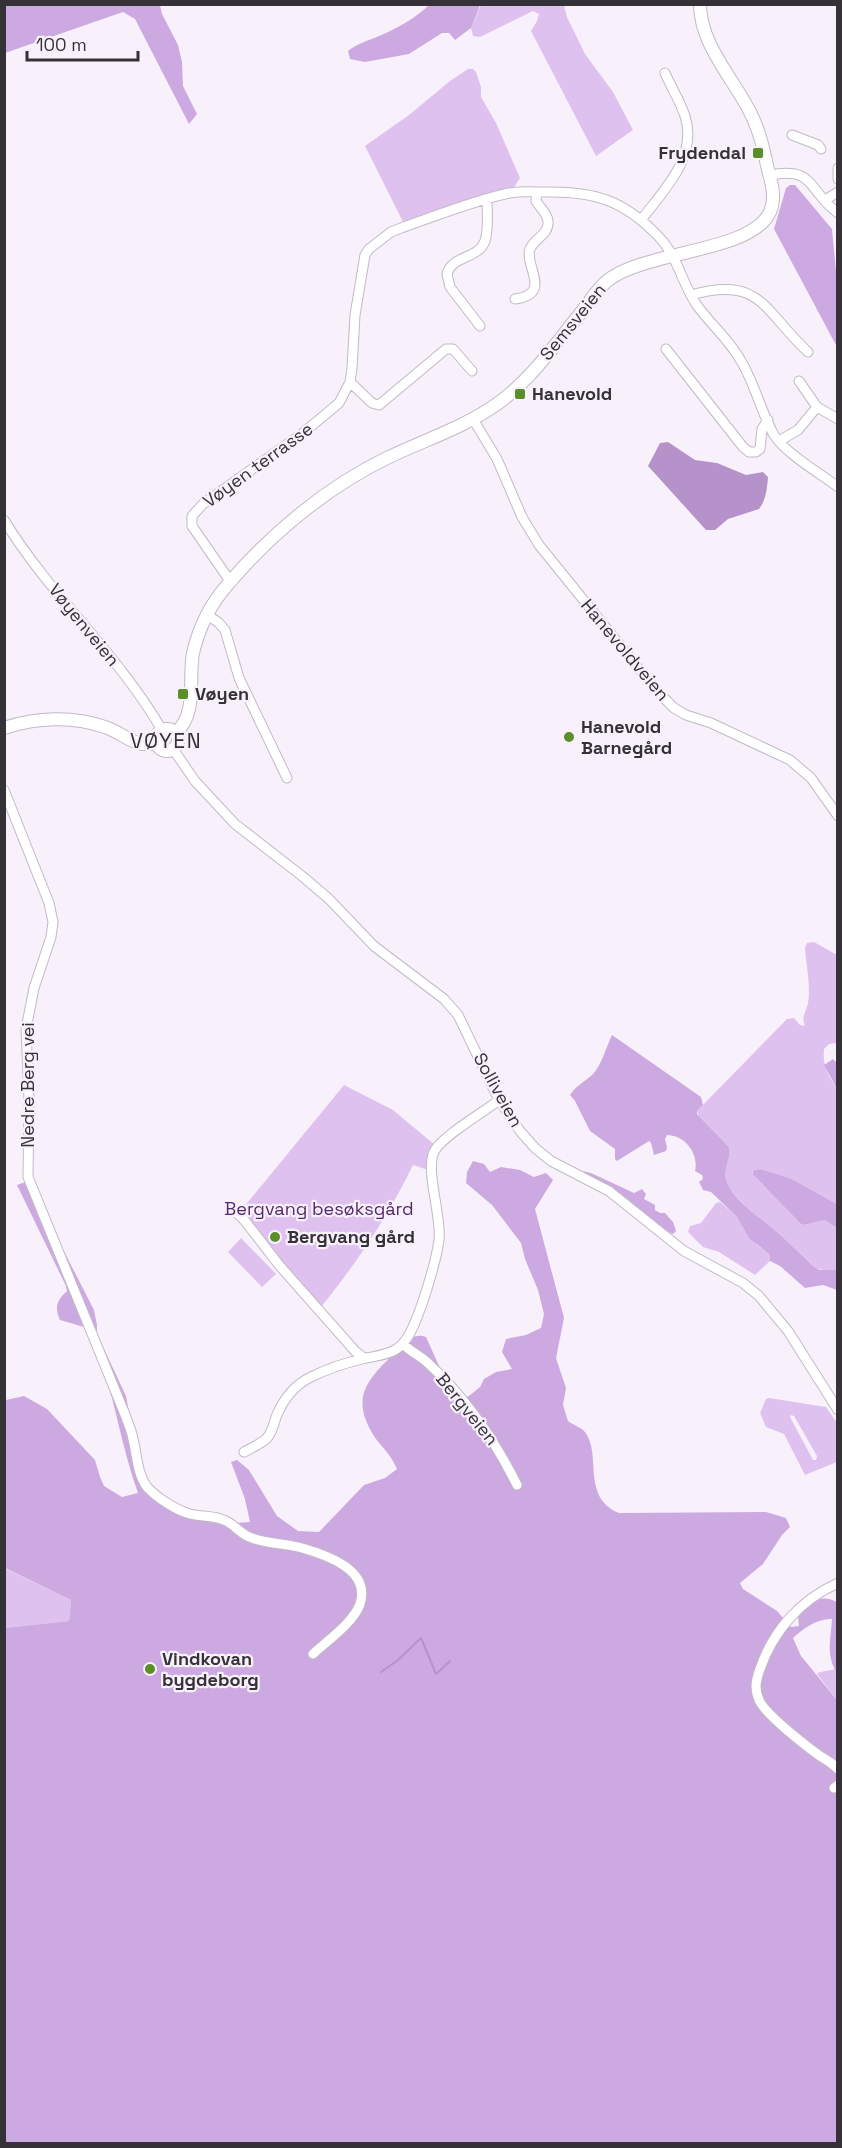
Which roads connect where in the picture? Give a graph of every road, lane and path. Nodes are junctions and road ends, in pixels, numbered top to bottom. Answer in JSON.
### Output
{"nodes":[{"id":1,"x":700,"y":4,"type":"edge"},
{"id":2,"x":665,"y":73,"type":"dead end"},
{"id":3,"x":792,"y":135,"type":"dead end"},
{"id":4,"x":821,"y":149,"type":"dead end"},
{"id":5,"x":837,"y":168,"type":"edge"},
{"id":6,"x":770,"y":175,"type":"junction"},
{"id":7,"x":837,"y":179,"type":"edge"},
{"id":8,"x":537,"y":192,"type":"junction"},
{"id":9,"x":837,"y":192,"type":"edge"},
{"id":10,"x":488,"y":199,"type":"junction"},
{"id":11,"x":825,"y":200,"type":"junction"},
{"id":12,"x":837,"y":213,"type":"edge"},
{"id":13,"x":641,"y":220,"type":"junction"},
{"id":14,"x":673,"y":255,"type":"junction"},
{"id":15,"x":691,"y":295,"type":"junction"},
{"id":16,"x":515,"y":298,"type":"dead end"},
{"id":17,"x":480,"y":326,"type":"dead end"},
{"id":18,"x":666,"y":349,"type":"dead end"},
{"id":19,"x":808,"y":352,"type":"dead end"},
{"id":20,"x":472,"y":371,"type":"dead end"},
{"id":21,"x":799,"y":381,"type":"dead end"},
{"id":22,"x":350,"y":382,"type":"junction"},
{"id":23,"x":817,"y":406,"type":"junction"},
{"id":24,"x":473,"y":419,"type":"junction"},
{"id":25,"x":837,"y":419,"type":"edge"},
{"id":26,"x":768,"y":420,"type":"junction"},
{"id":27,"x":779,"y":441,"type":"junction"},
{"id":28,"x":835,"y":482,"type":"edge"},
{"id":29,"x":4,"y":520,"type":"edge"},
{"id":30,"x":230,"y":581,"type":"junction"},
{"id":31,"x":207,"y":615,"type":"junction"},
{"id":32,"x":4,"y":728,"type":"edge"},
{"id":33,"x":168,"y":732,"type":"junction"},
{"id":34,"x":156,"y":743,"type":"junction"},
{"id":35,"x":173,"y":748,"type":"junction"},
{"id":36,"x":287,"y":778,"type":"dead end"},
{"id":37,"x":4,"y":790,"type":"edge"},
{"id":38,"x":837,"y":816,"type":"edge"},
{"id":39,"x":499,"y":1100,"type":"junction"},
{"id":40,"x":230,"y":1206,"type":"dead end"},
{"id":41,"x":403,"y":1344,"type":"junction"},
{"id":42,"x":364,"y":1358,"type":"junction"},
{"id":43,"x":837,"y":1410,"type":"edge"},
{"id":44,"x":243,"y":1452,"type":"dead end"},
{"id":45,"x":517,"y":1485,"type":"dead end"},
{"id":46,"x":837,"y":1583,"type":"edge"},
{"id":47,"x":313,"y":1654,"type":"dead end"},
{"id":48,"x":837,"y":1769,"type":"edge"}],
"edges":[{"from":1,"to":6,"type":"main road","name":"Semsveien"},
{"from":2,"to":13,"type":"street"},
{"from":3,"to":4,"type":"street"},
{"from":5,"to":7,"type":"street"},
{"from":6,"to":11,"type":"street"},
{"from":6,"to":14,"type":"main road","name":"Semsveien"},
{"from":8,"to":10,"type":"street"},
{"from":8,"to":13,"type":"street"},
{"from":8,"to":16,"type":"street"},
{"from":9,"to":11,"type":"street"},
{"from":10,"to":17,"type":"street"},
{"from":10,"to":22,"type":"street","name":"Vøyen terrasse"},
{"from":11,"to":12,"type":"street"},
{"from":13,"to":14,"type":"street"},
{"from":14,"to":15,"type":"street"},
{"from":14,"to":24,"type":"main road","name":"Semsveien"},
{"from":15,"to":19,"type":"street"},
{"from":15,"to":26,"type":"street"},
{"from":18,"to":26,"type":"street"},
{"from":20,"to":22,"type":"street"},
{"from":21,"to":23,"type":"street"},
{"from":22,"to":30,"type":"street","name":"Vøyen terrasse"},
{"from":23,"to":25,"type":"street"},
{"from":23,"to":27,"type":"street"},
{"from":24,"to":30,"type":"main road","name":"Semsveien"},
{"from":24,"to":38,"type":"street","name":"Hanevoldveien"},
{"from":26,"to":27,"type":"street"},
{"from":27,"to":28,"type":"street"},
{"from":29,"to":33,"type":"street","name":"Vøyenveien"},
{"from":30,"to":31,"type":"main road","name":"Semsveien"},
{"from":31,"to":33,"type":"main road","name":"Semsveien"},
{"from":31,"to":36,"type":"street"},
{"from":32,"to":34,"type":"main road"},
{"from":33,"to":34,"type":"main road"},
{"from":33,"to":35,"type":"main road"},
{"from":34,"to":35,"type":"main road"},
{"from":35,"to":39,"type":"street","name":"Solliveien"},
{"from":37,"to":47,"type":"street","name":"Nedre Berg vei"},
{"from":39,"to":41,"type":"street"},
{"from":39,"to":43,"type":"street","name":"Solliveien"},
{"from":40,"to":42,"type":"street"},
{"from":41,"to":42,"type":"street"},
{"from":41,"to":45,"type":"street","name":"Bergveien"},
{"from":42,"to":44,"type":"street"},
{"from":46,"to":48,"type":"street"}]}
